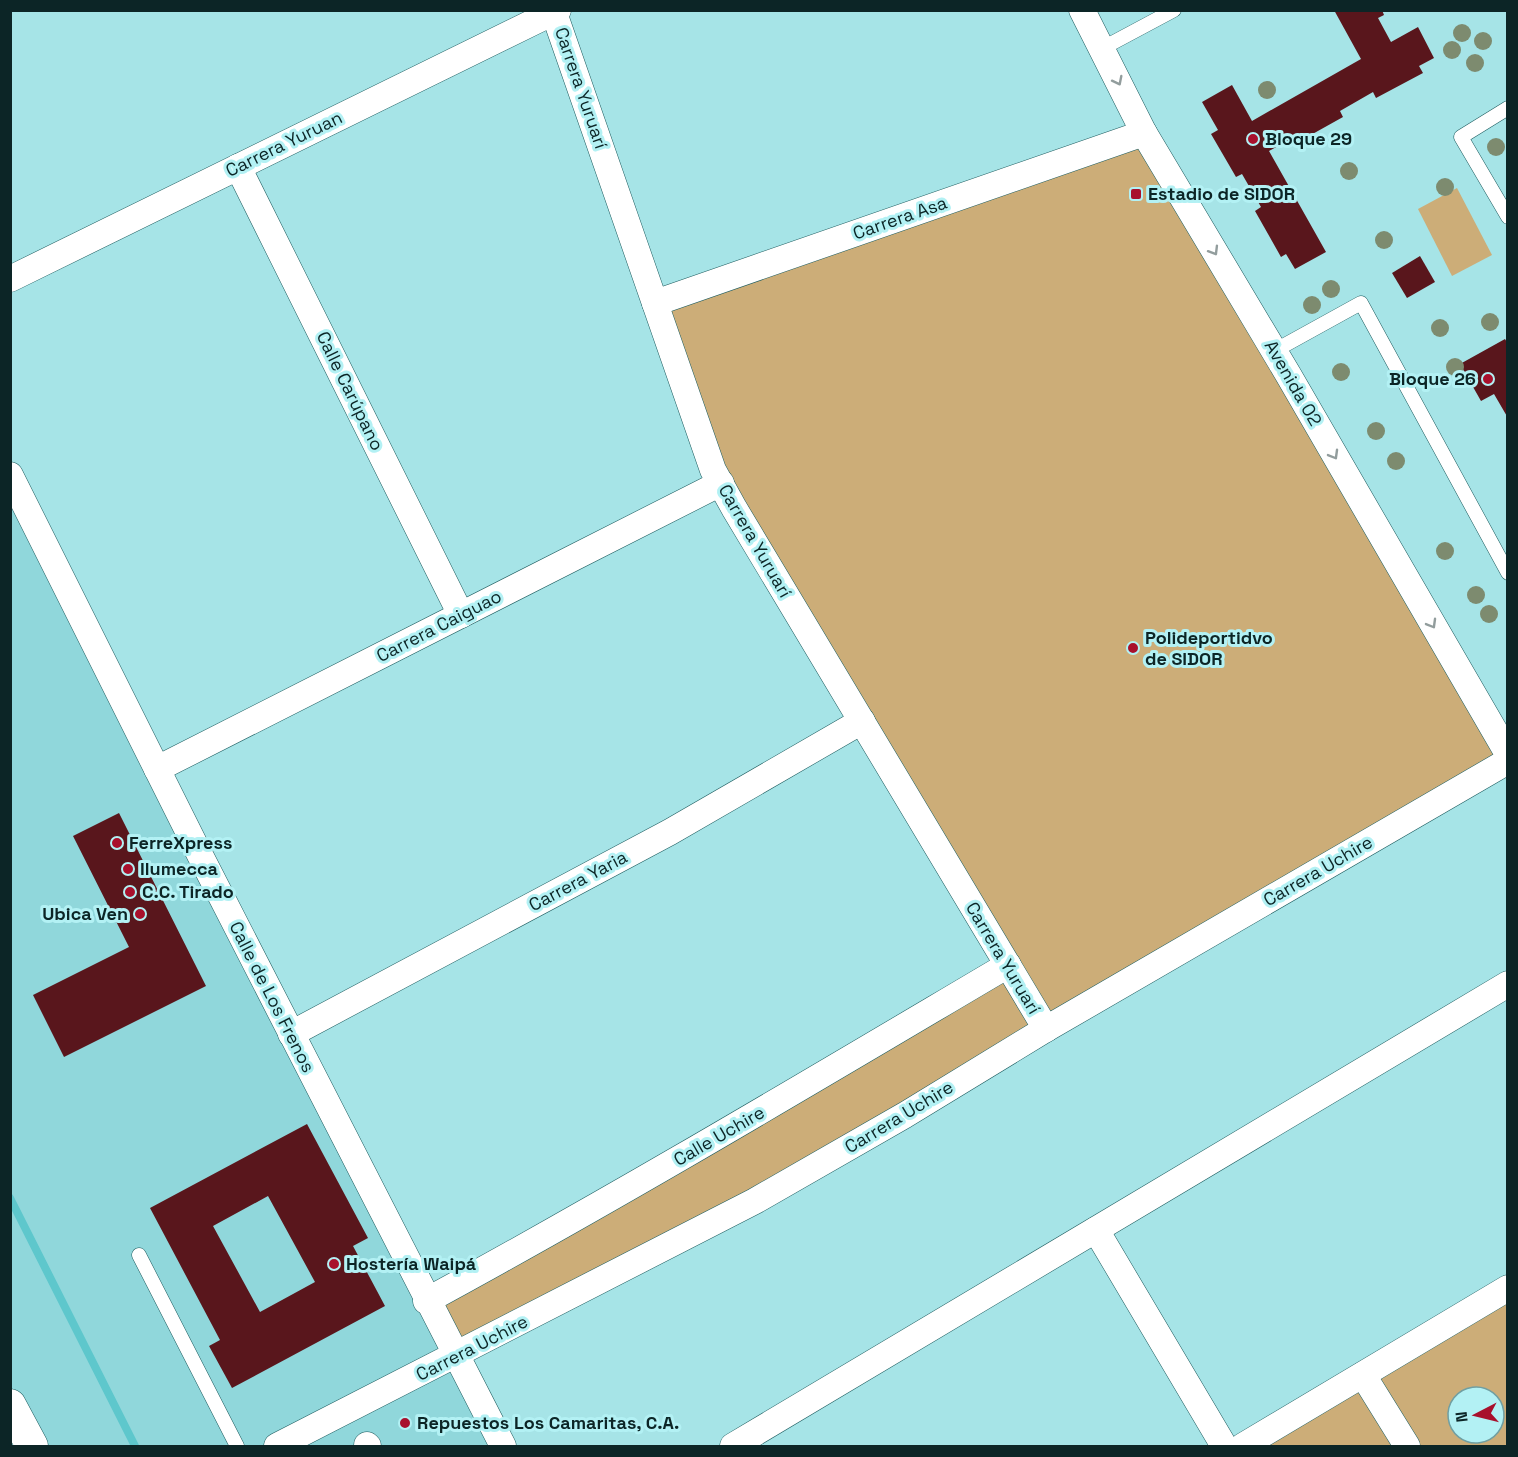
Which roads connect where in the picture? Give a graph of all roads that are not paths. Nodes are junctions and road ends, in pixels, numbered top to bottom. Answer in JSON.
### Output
{"nodes":[{"id":1,"x":1082,"y":10,"type":"edge"},
{"id":2,"x":1174,"y":10,"type":"edge"},
{"id":3,"x":555,"y":11,"type":"edge"},
{"id":4,"x":1101,"y":49,"type":"junction"},
{"id":5,"x":1508,"y":108,"type":"edge"},
{"id":6,"x":1144,"y":133,"type":"junction"},
{"id":7,"x":238,"y":167,"type":"junction"},
{"id":8,"x":1508,"y":217,"type":"edge"},
{"id":9,"x":10,"y":279,"type":"edge"},
{"id":10,"x":655,"y":303,"type":"junction"},
{"id":11,"x":1274,"y":351,"type":"junction"},
{"id":12,"x":10,"y":475,"type":"edge"},
{"id":13,"x":721,"y":483,"type":"junction"},
{"id":14,"x":1508,"y":573,"type":"edge"},
{"id":15,"x":461,"y":615,"type":"junction"},
{"id":16,"x":862,"y":721,"type":"junction"},
{"id":17,"x":1508,"y":754,"type":"edge"},
{"id":18,"x":1508,"y":761,"type":"edge"},
{"id":19,"x":157,"y":769,"type":"junction"},
{"id":20,"x":1008,"y":965,"type":"junction"},
{"id":21,"x":1508,"y":984,"type":"edge"},
{"id":22,"x":1046,"y":1029,"type":"junction"},
{"id":23,"x":291,"y":1034,"type":"junction"},
{"id":24,"x":1096,"y":1230,"type":"junction"},
{"id":25,"x":139,"y":1255,"type":"dead end"},
{"id":26,"x":1508,"y":1288,"type":"edge"},
{"id":27,"x":426,"y":1301,"type":"junction"},
{"id":28,"x":455,"y":1357,"type":"junction"},
{"id":29,"x":1363,"y":1375,"type":"junction"},
{"id":30,"x":10,"y":1405,"type":"edge"},
{"id":31,"x":32,"y":1446,"type":"edge"},
{"id":32,"x":237,"y":1446,"type":"edge"},
{"id":33,"x":277,"y":1446,"type":"edge"},
{"id":34,"x":502,"y":1446,"type":"edge"},
{"id":35,"x":733,"y":1446,"type":"edge"},
{"id":36,"x":1224,"y":1446,"type":"edge"},
{"id":37,"x":1243,"y":1446,"type":"edge"},
{"id":38,"x":1407,"y":1446,"type":"edge"}],
"edges":[{"from":1,"to":4,"type":"street","name":"Avenida 02"},
{"from":2,"to":4,"type":"lane"},
{"from":3,"to":7,"type":"street","name":"Carrera Yuruan"},
{"from":3,"to":10,"type":"street","name":"Carrera Yuruarí"},
{"from":4,"to":6,"type":"street","name":"Avenida 02","one_way":true},
{"from":5,"to":8,"type":"lane"},
{"from":6,"to":10,"type":"street","name":"Carrera Asa"},
{"from":6,"to":11,"type":"street","name":"Avenida 02","one_way":true},
{"from":7,"to":9,"type":"street","name":"Carrera Yuruan"},
{"from":7,"to":15,"type":"street","name":"Calle Carúpano"},
{"from":10,"to":13,"type":"street","name":"Carrera Yuruarí"},
{"from":11,"to":14,"type":"lane"},
{"from":11,"to":17,"type":"street","name":"Avenida 02","one_way":true},
{"from":12,"to":19,"type":"street","name":"Calle de Los Frenos"},
{"from":13,"to":15,"type":"street","name":"Carrera Caiguao"},
{"from":13,"to":16,"type":"street","name":"Carrera Yuruarí"},
{"from":15,"to":19,"type":"street","name":"Carrera Caiguao"},
{"from":16,"to":20,"type":"street","name":"Carrera Yuruarí"},
{"from":16,"to":23,"type":"street","name":"Carrera Yaria"},
{"from":18,"to":22,"type":"street","name":"Carrera Uchire"},
{"from":19,"to":23,"type":"street","name":"Calle de Los Frenos"},
{"from":20,"to":22,"type":"street","name":"Carrera Yuruarí"},
{"from":20,"to":27,"type":"street","name":"Calle Uchire"},
{"from":21,"to":24,"type":"street"},
{"from":22,"to":28,"type":"street","name":"Carrera Uchire"},
{"from":23,"to":27,"type":"street","name":"Calle de Los Frenos"},
{"from":24,"to":35,"type":"street"},
{"from":24,"to":36,"type":"street"},
{"from":25,"to":32,"type":"lane"},
{"from":26,"to":29,"type":"street"},
{"from":27,"to":28,"type":"street","name":"Calle de Los Frenos"},
{"from":28,"to":33,"type":"street","name":"Carrera Uchire"},
{"from":28,"to":34,"type":"street","name":"Calle de Los Frenos"},
{"from":29,"to":37,"type":"street"},
{"from":29,"to":38,"type":"street"},
{"from":30,"to":31,"type":"street"}]}
